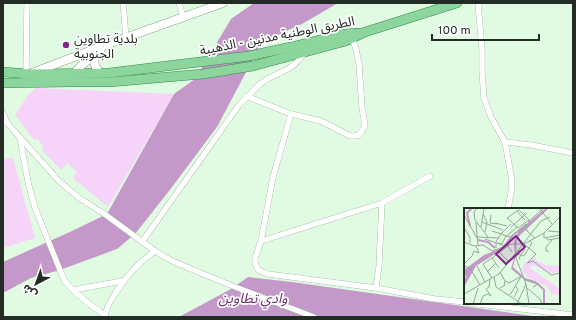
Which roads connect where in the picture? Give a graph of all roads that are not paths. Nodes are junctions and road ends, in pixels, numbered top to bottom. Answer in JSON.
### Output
{"nodes":[{"id":1,"x":27,"y":3,"type":"edge"},
{"id":2,"x":123,"y":3,"type":"edge"},
{"id":3,"x":179,"y":3,"type":"edge"},
{"id":4,"x":223,"y":3,"type":"edge"},
{"id":5,"x":457,"y":3,"type":"edge"},
{"id":6,"x":478,"y":3,"type":"edge"},
{"id":7,"x":183,"y":17,"type":"junction"},
{"id":8,"x":352,"y":36,"type":"junction"},
{"id":9,"x":126,"y":38,"type":"junction"},
{"id":10,"x":108,"y":44,"type":"junction"},
{"id":11,"x":306,"y":51,"type":"junction"},
{"id":12,"x":291,"y":52,"type":"junction"},
{"id":13,"x":96,"y":53,"type":"junction"},
{"id":14,"x":3,"y":72,"type":"edge"},
{"id":15,"x":28,"y":74,"type":"junction"},
{"id":16,"x":106,"y":76,"type":"junction"},
{"id":17,"x":73,"y":78,"type":"junction"},
{"id":18,"x":3,"y":83,"type":"edge"},
{"id":19,"x":246,"y":96,"type":"junction"},
{"id":20,"x":3,"y":113,"type":"edge"},
{"id":21,"x":291,"y":114,"type":"junction"},
{"id":22,"x":3,"y":120,"type":"edge"},
{"id":23,"x":8,"y":124,"type":"junction"},
{"id":24,"x":20,"y":138,"type":"junction"},
{"id":25,"x":505,"y":142,"type":"junction"},
{"id":26,"x":573,"y":153,"type":"edge"},
{"id":27,"x":430,"y":176,"type":"dead end"},
{"id":28,"x":382,"y":203,"type":"junction"},
{"id":29,"x":508,"y":208,"type":"edge"},
{"id":30,"x":261,"y":241,"type":"junction"},
{"id":31,"x":142,"y":242,"type":"junction"},
{"id":32,"x":154,"y":251,"type":"junction"},
{"id":33,"x":122,"y":281,"type":"junction"},
{"id":34,"x":376,"y":288,"type":"junction"},
{"id":35,"x":73,"y":290,"type":"junction"},
{"id":36,"x":464,"y":302,"type":"edge"},
{"id":37,"x":486,"y":304,"type":"edge"},
{"id":38,"x":502,"y":305,"type":"edge"},
{"id":39,"x":573,"y":315,"type":"edge"},
{"id":40,"x":105,"y":316,"type":"edge"},
{"id":41,"x":314,"y":317,"type":"edge"}],
"edges":[{"from":1,"to":15,"type":"street"},
{"from":2,"to":9,"type":"street"},
{"from":3,"to":7,"type":"street"},
{"from":4,"to":7,"type":"street"},
{"from":5,"to":8,"type":"main road","name":"الطريق الوطنية مدنين - الذهيبة"},
{"from":6,"to":25,"type":"street"},
{"from":7,"to":9,"type":"street"},
{"from":8,"to":11,"type":"main road","name":"الطريق الوطنية مدنين - الذهيبة"},
{"from":8,"to":12,"type":"main road","name":"الطريق الوطنية مدنين - الذهيبة"},
{"from":8,"to":21,"type":"street"},
{"from":9,"to":10,"type":"street"},
{"from":10,"to":13,"type":"street"},
{"from":10,"to":15,"type":"street"},
{"from":11,"to":12,"type":"main road","name":"الطريق الوطنية مدنين - الذهيبة"},
{"from":11,"to":19,"type":"street"},
{"from":12,"to":16,"type":"main road","name":"الطريق الوطنية مدنين - الذهيبة"},
{"from":13,"to":16,"type":"street"},
{"from":13,"to":17,"type":"street"},
{"from":14,"to":15,"type":"main road","name":"الطريق الوطنية مدنين - الذهيبة"},
{"from":15,"to":17,"type":"main road","name":"الطريق الوطنية مدنين - الذهيبة"},
{"from":16,"to":17,"type":"main road","name":"الطريق الوطنية مدنين - الذهيبة"},
{"from":16,"to":17,"type":"main road","name":"الطريق الوطنية مدنين - الذهيبة"},
{"from":17,"to":18,"type":"main road","name":"الطريق الوطنية مدنين - الذهيبة"},
{"from":19,"to":21,"type":"street"},
{"from":19,"to":31,"type":"street"},
{"from":20,"to":23,"type":"street"},
{"from":21,"to":30,"type":"street"},
{"from":22,"to":23,"type":"street"},
{"from":23,"to":24,"type":"street"},
{"from":24,"to":31,"type":"street"},
{"from":24,"to":35,"type":"street"},
{"from":25,"to":26,"type":"street"},
{"from":25,"to":29,"type":"street"},
{"from":27,"to":28,"type":"street"},
{"from":28,"to":30,"type":"street"},
{"from":28,"to":34,"type":"street"},
{"from":30,"to":34,"type":"street"},
{"from":31,"to":32,"type":"street"},
{"from":32,"to":33,"type":"street"},
{"from":32,"to":41,"type":"street"},
{"from":33,"to":35,"type":"street"},
{"from":33,"to":40,"type":"street"},
{"from":34,"to":36,"type":"street"},
{"from":35,"to":40,"type":"street"},
{"from":37,"to":38,"type":"street"},
{"from":38,"to":39,"type":"street"}]}
